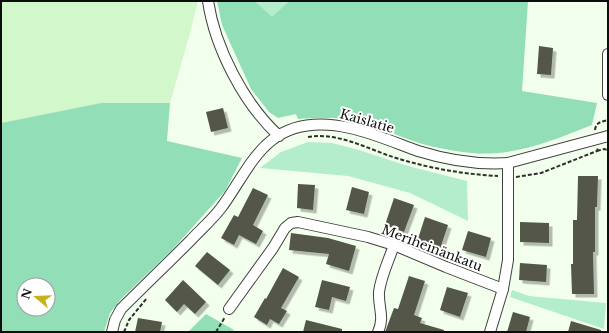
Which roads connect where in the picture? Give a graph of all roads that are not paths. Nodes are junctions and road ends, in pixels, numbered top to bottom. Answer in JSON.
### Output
{"nodes":[{"id":1,"x":208,"y":1,"type":"edge"},
{"id":2,"x":608,"y":54,"type":"edge"},
{"id":3,"x":608,"y":95,"type":"edge"},
{"id":4,"x":279,"y":136,"type":"junction"},
{"id":5,"x":608,"y":136,"type":"edge"},
{"id":6,"x":508,"y":163,"type":"junction"},
{"id":7,"x":394,"y":245,"type":"junction"},
{"id":8,"x":503,"y":289,"type":"junction"},
{"id":9,"x":229,"y":309,"type":"road end"},
{"id":10,"x":112,"y":332,"type":"edge"},
{"id":11,"x":378,"y":332,"type":"edge"},
{"id":12,"x":490,"y":332,"type":"edge"}],
"edges":[{"from":1,"to":4,"type":"street"},
{"from":2,"to":3,"type":"street"},
{"from":4,"to":6,"type":"street","name":"Kaislatie"},
{"from":4,"to":10,"type":"street","name":"Kaislatie"},
{"from":5,"to":6,"type":"street","name":"Kaislatie"},
{"from":6,"to":8,"type":"street"},
{"from":7,"to":8,"type":"street","name":"Meriheinänkatu"},
{"from":7,"to":9,"type":"street","name":"Meriheinänkatu"},
{"from":7,"to":11,"type":"street"},
{"from":8,"to":12,"type":"street"}]}
